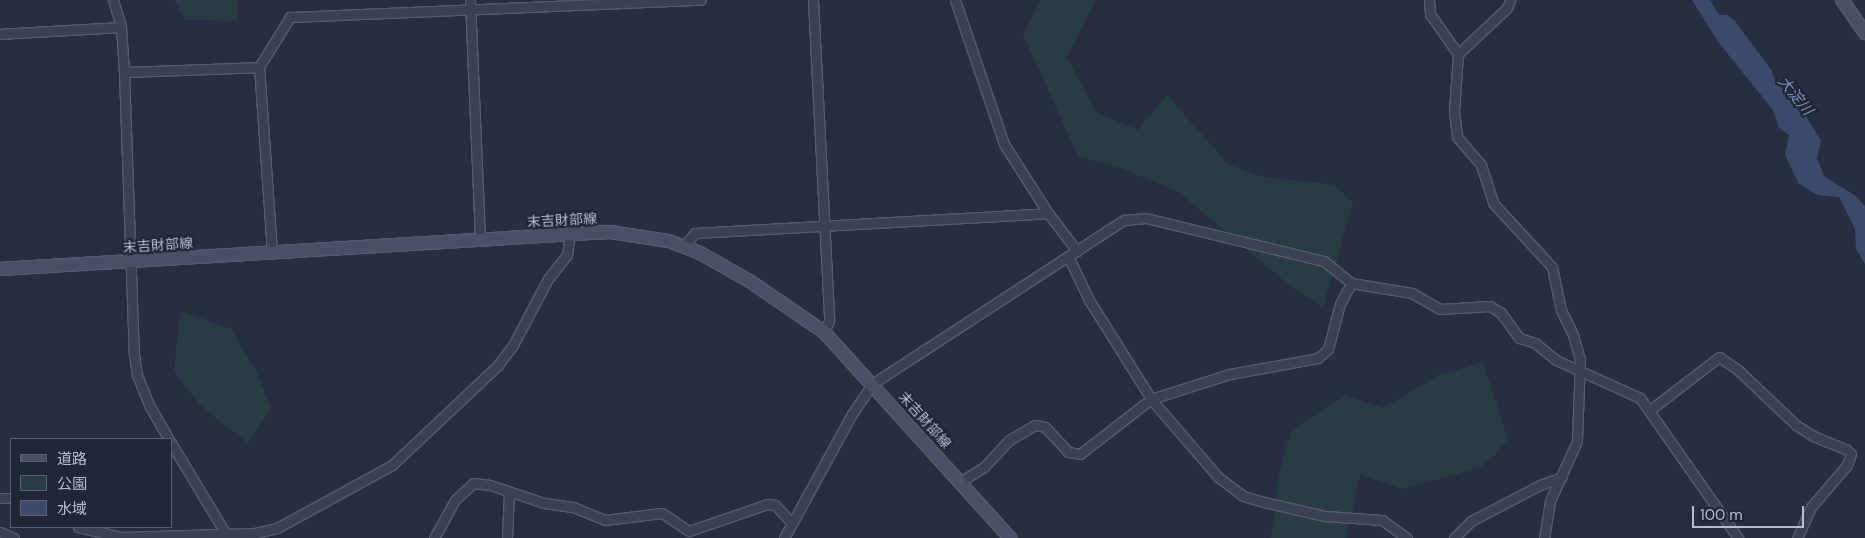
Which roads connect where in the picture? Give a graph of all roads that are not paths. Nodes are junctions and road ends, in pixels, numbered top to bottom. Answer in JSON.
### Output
{"nodes":[{"id":1,"x":113,"y":0,"type":"edge"},
{"id":2,"x":470,"y":0,"type":"edge"},
{"id":3,"x":701,"y":0,"type":"edge"},
{"id":4,"x":813,"y":0,"type":"edge"},
{"id":5,"x":955,"y":0,"type":"edge"},
{"id":6,"x":1430,"y":0,"type":"edge"},
{"id":7,"x":1510,"y":0,"type":"edge"},
{"id":8,"x":1842,"y":0,"type":"edge"},
{"id":9,"x":470,"y":10,"type":"junction"},
{"id":10,"x":121,"y":27,"type":"junction"},
{"id":11,"x":1865,"y":32,"type":"edge"},
{"id":12,"x":0,"y":34,"type":"edge"},
{"id":13,"x":1458,"y":54,"type":"junction"},
{"id":14,"x":259,"y":67,"type":"junction"},
{"id":15,"x":124,"y":72,"type":"junction"},
{"id":16,"x":1048,"y":213,"type":"junction"},
{"id":17,"x":824,"y":226,"type":"junction"},
{"id":18,"x":570,"y":234,"type":"junction"},
{"id":19,"x":480,"y":240,"type":"junction"},
{"id":20,"x":684,"y":246,"type":"junction"},
{"id":21,"x":1077,"y":251,"type":"junction"},
{"id":22,"x":272,"y":252,"type":"junction"},
{"id":23,"x":1068,"y":256,"type":"junction"},
{"id":24,"x":132,"y":262,"type":"junction"},
{"id":25,"x":0,"y":268,"type":"edge"},
{"id":26,"x":1351,"y":283,"type":"junction"},
{"id":27,"x":824,"y":332,"type":"junction"},
{"id":28,"x":1578,"y":368,"type":"junction"},
{"id":29,"x":872,"y":384,"type":"junction"},
{"id":30,"x":1151,"y":399,"type":"junction"},
{"id":31,"x":1650,"y":410,"type":"junction"},
{"id":32,"x":168,"y":438,"type":"edge"},
{"id":33,"x":172,"y":445,"type":"edge"},
{"id":34,"x":1562,"y":477,"type":"junction"},
{"id":35,"x":960,"y":482,"type":"junction"},
{"id":36,"x":509,"y":493,"type":"junction"},
{"id":37,"x":792,"y":522,"type":"junction"},
{"id":38,"x":82,"y":528,"type":"edge"},
{"id":39,"x":0,"y":532,"type":"edge"},
{"id":40,"x":227,"y":536,"type":"junction"},
{"id":41,"x":14,"y":538,"type":"edge"},
{"id":42,"x":434,"y":538,"type":"edge"},
{"id":43,"x":507,"y":538,"type":"edge"},
{"id":44,"x":784,"y":538,"type":"edge"},
{"id":45,"x":1010,"y":538,"type":"edge"},
{"id":46,"x":1407,"y":538,"type":"edge"},
{"id":47,"x":1454,"y":538,"type":"edge"},
{"id":48,"x":1544,"y":538,"type":"edge"},
{"id":49,"x":1738,"y":538,"type":"edge"},
{"id":50,"x":1797,"y":538,"type":"edge"}],
"edges":[{"from":1,"to":10,"type":"street"},
{"from":2,"to":9,"type":"street"},
{"from":3,"to":9,"type":"street"},
{"from":4,"to":17,"type":"street"},
{"from":5,"to":16,"type":"street"},
{"from":6,"to":13,"type":"street"},
{"from":7,"to":13,"type":"street"},
{"from":8,"to":11,"type":"main road"},
{"from":9,"to":14,"type":"street"},
{"from":9,"to":19,"type":"street"},
{"from":10,"to":12,"type":"street"},
{"from":10,"to":15,"type":"street"},
{"from":13,"to":28,"type":"street"},
{"from":14,"to":15,"type":"street"},
{"from":14,"to":22,"type":"street"},
{"from":15,"to":24,"type":"street"},
{"from":16,"to":17,"type":"street"},
{"from":16,"to":21,"type":"street"},
{"from":17,"to":20,"type":"street"},
{"from":17,"to":27,"type":"street"},
{"from":18,"to":19,"type":"main road","name":"末吉財部線"},
{"from":18,"to":20,"type":"main road","name":"末吉財部線"},
{"from":18,"to":40,"type":"street"},
{"from":19,"to":22,"type":"main road","name":"末吉財部線"},
{"from":20,"to":27,"type":"main road","name":"末吉財部線"},
{"from":21,"to":23,"type":"street"},
{"from":21,"to":26,"type":"street"},
{"from":22,"to":24,"type":"main road","name":"末吉財部線"},
{"from":23,"to":29,"type":"street"},
{"from":23,"to":30,"type":"street"},
{"from":24,"to":25,"type":"main road","name":"末吉財部線"},
{"from":24,"to":32,"type":"street"},
{"from":26,"to":28,"type":"street"},
{"from":26,"to":30,"type":"street"},
{"from":27,"to":29,"type":"main road","name":"末吉財部線"},
{"from":28,"to":31,"type":"street"},
{"from":28,"to":34,"type":"street"},
{"from":29,"to":35,"type":"main road","name":"末吉財部線"},
{"from":29,"to":37,"type":"street"},
{"from":30,"to":35,"type":"street"},
{"from":30,"to":46,"type":"street"},
{"from":31,"to":49,"type":"street"},
{"from":31,"to":50,"type":"street"},
{"from":33,"to":40,"type":"street"},
{"from":34,"to":47,"type":"street"},
{"from":34,"to":48,"type":"street"},
{"from":35,"to":45,"type":"main road","name":"末吉財部線"},
{"from":36,"to":37,"type":"street"},
{"from":36,"to":42,"type":"street"},
{"from":36,"to":43,"type":"street"},
{"from":37,"to":44,"type":"street"},
{"from":38,"to":40,"type":"street"},
{"from":39,"to":41,"type":"street"}]}
